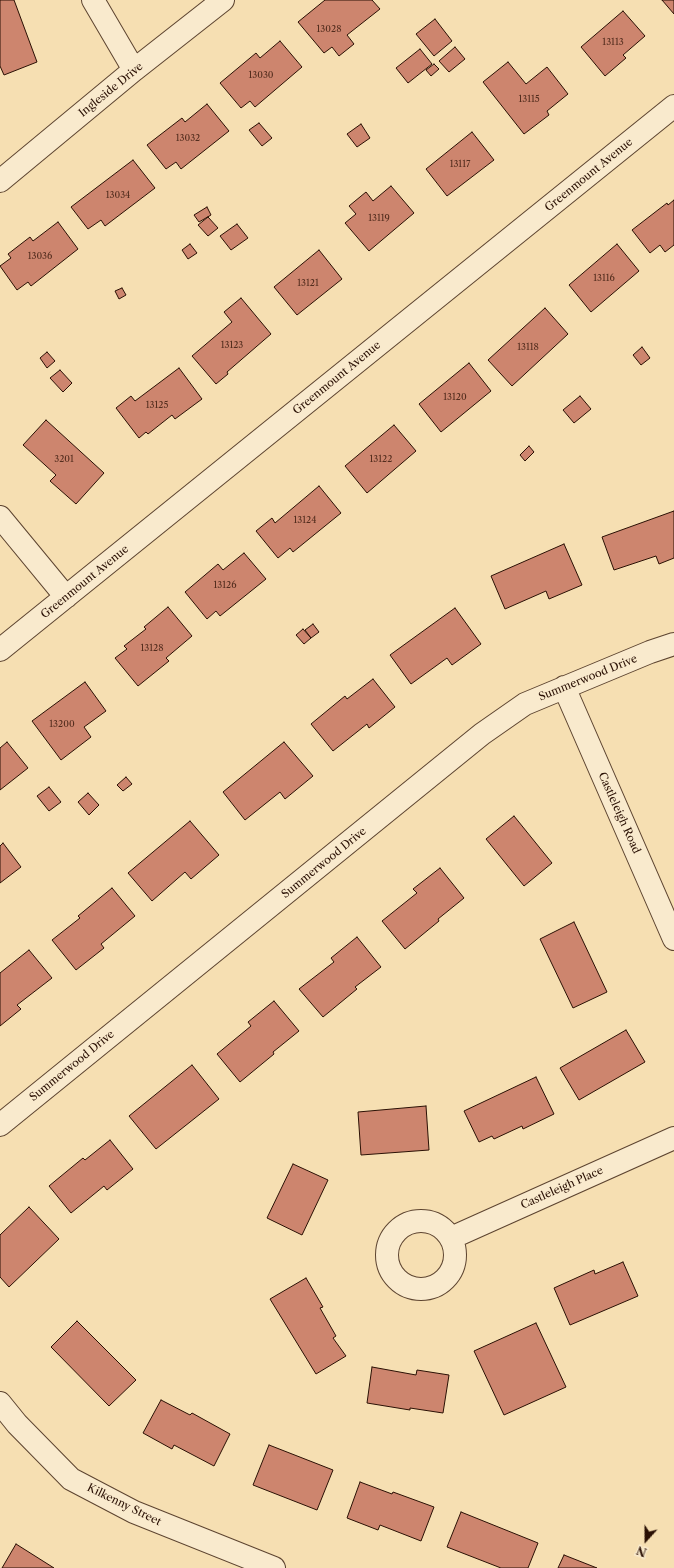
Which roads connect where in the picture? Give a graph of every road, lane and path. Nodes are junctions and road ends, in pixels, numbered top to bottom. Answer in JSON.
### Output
{"nodes":[{"id":1,"x":93,"y":0,"type":"edge"},
{"id":2,"x":222,"y":0,"type":"edge"},
{"id":3,"x":134,"y":70,"type":"junction"},
{"id":4,"x":674,"y":106,"type":"edge"},
{"id":5,"x":0,"y":181,"type":"edge"},
{"id":6,"x":0,"y":517,"type":"edge"},
{"id":7,"x":66,"y":596,"type":"junction"},
{"id":8,"x":674,"y":644,"type":"edge"},
{"id":9,"x":0,"y":650,"type":"edge"},
{"id":10,"x":564,"y":687,"type":"junction"},
{"id":11,"x":674,"y":939,"type":"edge"},
{"id":12,"x":0,"y":1125,"type":"edge"},
{"id":13,"x":674,"y":1138,"type":"edge"},
{"id":14,"x":451,"y":1238,"type":"dead end"},
{"id":15,"x":0,"y":1403,"type":"edge"},
{"id":16,"x":274,"y":1568,"type":"edge"}],
"edges":[{"from":1,"to":3,"type":"street"},
{"from":2,"to":3,"type":"street","name":"Ingleside Drive"},
{"from":3,"to":5,"type":"street","name":"Ingleside Drive"},
{"from":4,"to":7,"type":"street","name":"Greenmount Avenue"},
{"from":6,"to":7,"type":"street"},
{"from":7,"to":9,"type":"street","name":"Greenmount Avenue"},
{"from":8,"to":10,"type":"street","name":"Summerwood Drive"},
{"from":10,"to":11,"type":"street","name":"Castleleigh Road"},
{"from":10,"to":12,"type":"street","name":"Summerwood Drive"},
{"from":13,"to":14,"type":"street","name":"Castleleigh Place"},
{"from":15,"to":16,"type":"street","name":"Kilkenny Street"}]}
